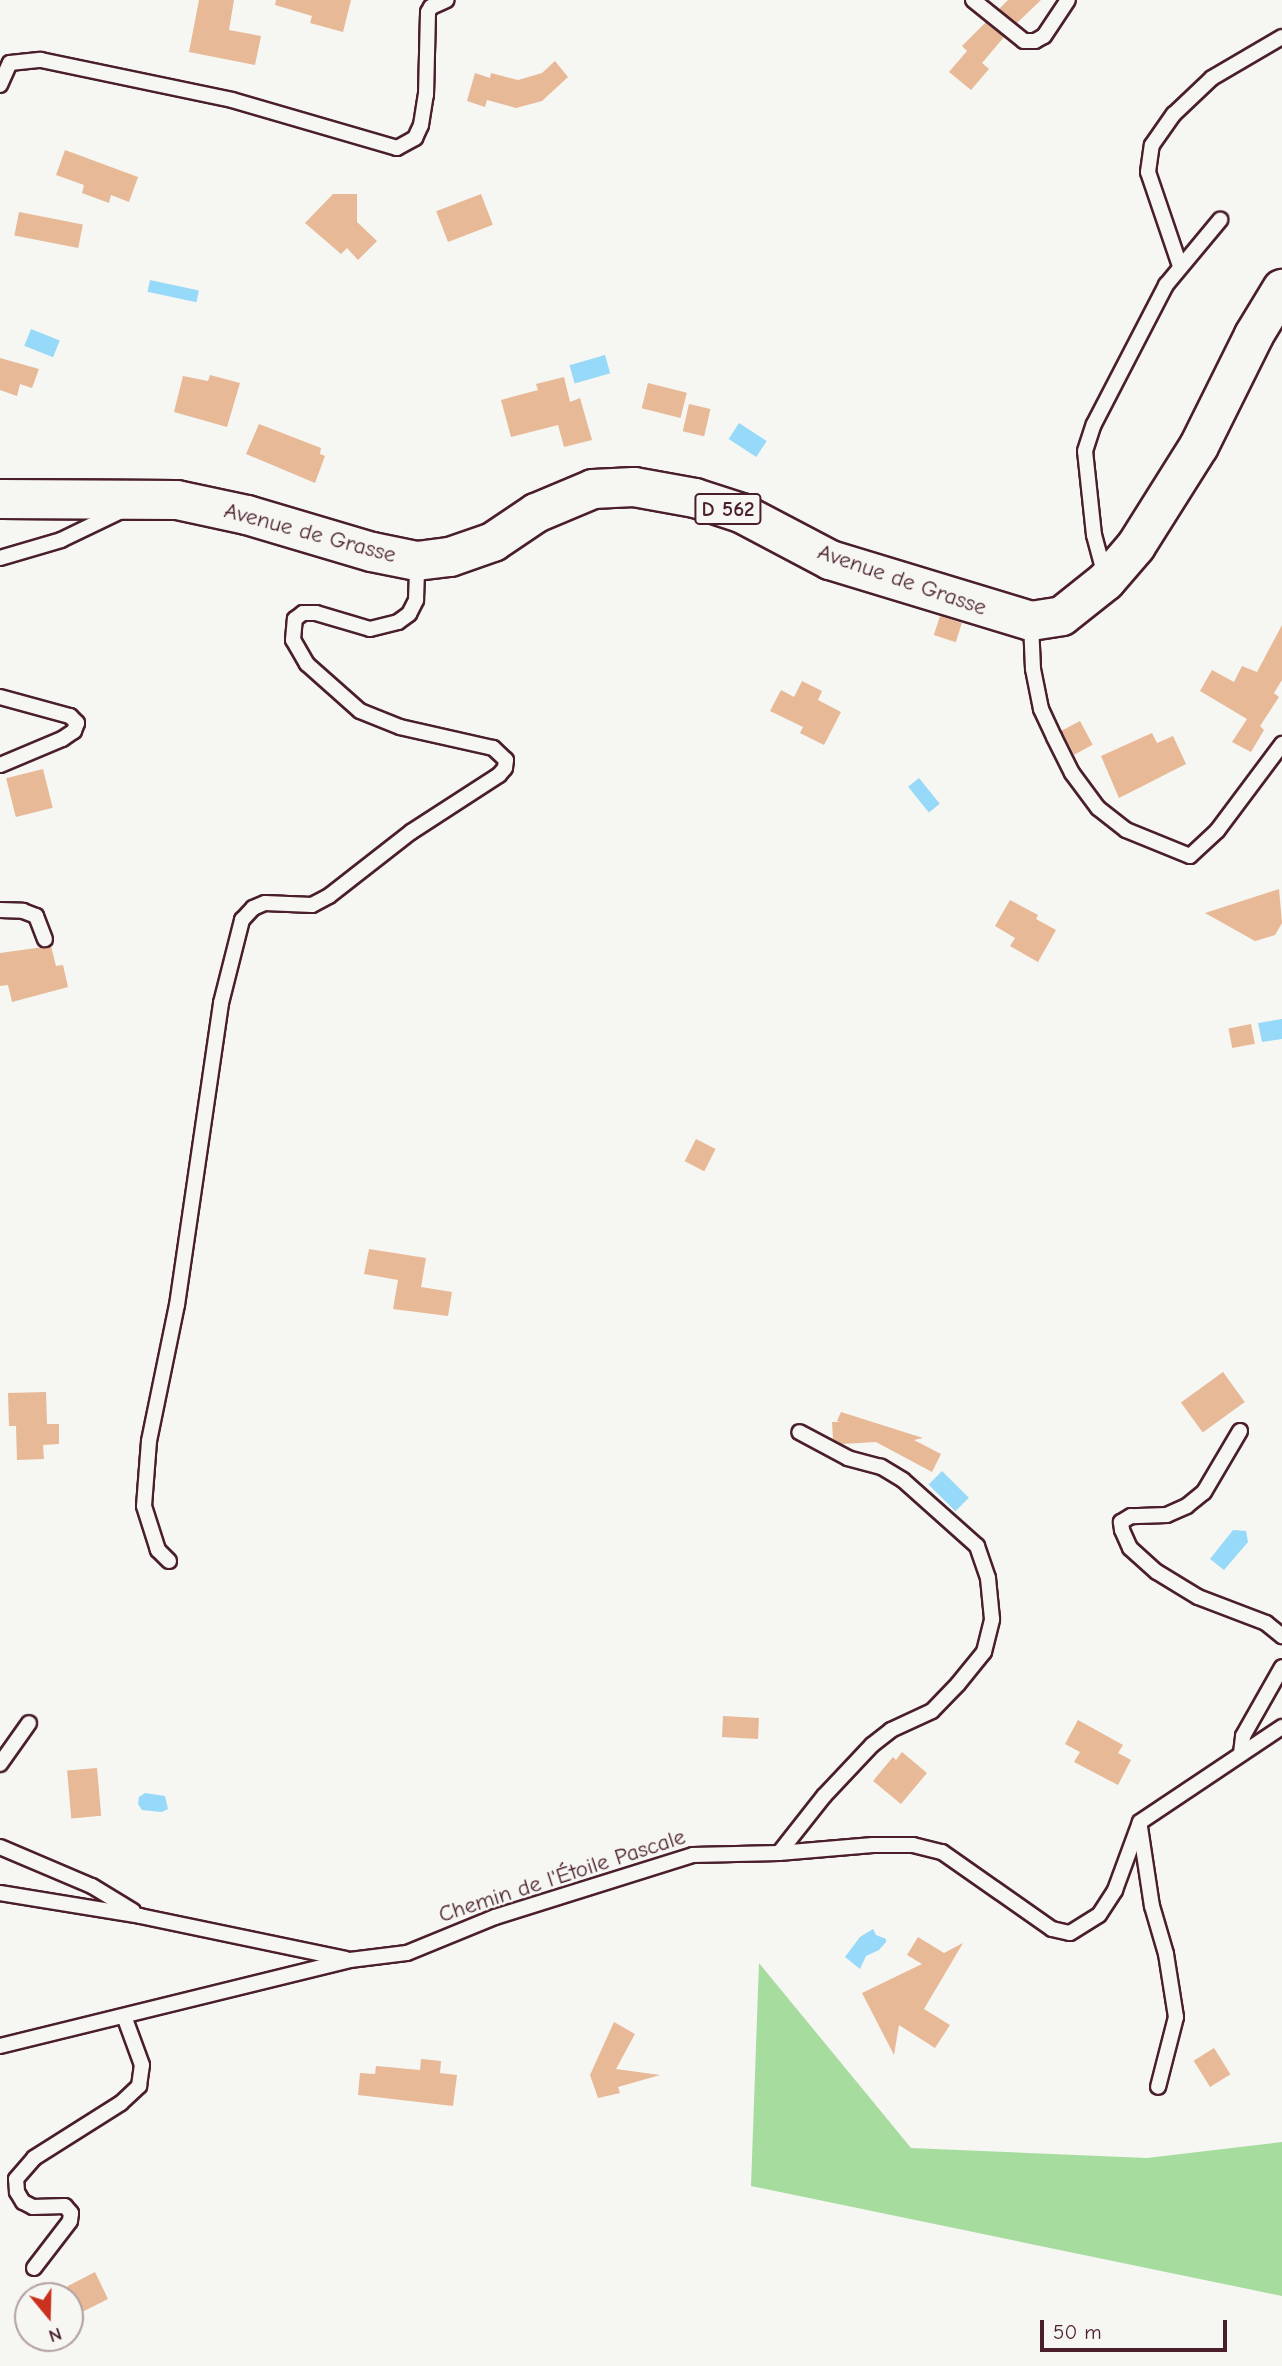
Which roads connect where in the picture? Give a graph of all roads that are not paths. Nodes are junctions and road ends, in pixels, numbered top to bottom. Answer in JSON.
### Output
{"nodes":[{"id":1,"x":447,"y":0,"type":"edge"},
{"id":2,"x":974,"y":0,"type":"edge"},
{"id":3,"x":1068,"y":0,"type":"edge"},
{"id":4,"x":1282,"y":37,"type":"edge"},
{"id":5,"x":0,"y":85,"type":"edge"},
{"id":6,"x":1220,"y":220,"type":"dead end"},
{"id":7,"x":1180,"y":266,"type":"junction"},
{"id":8,"x":1282,"y":289,"type":"edge"},
{"id":9,"x":0,"y":499,"type":"edge"},
{"id":10,"x":144,"y":499,"type":"junction"},
{"id":11,"x":0,"y":558,"type":"edge"},
{"id":12,"x":417,"y":561,"type":"junction"},
{"id":13,"x":1106,"y":581,"type":"junction"},
{"id":14,"x":1031,"y":621,"type":"junction"},
{"id":15,"x":0,"y":696,"type":"edge"},
{"id":16,"x":1282,"y":744,"type":"edge"},
{"id":17,"x":0,"y":765,"type":"edge"},
{"id":18,"x":0,"y":911,"type":"edge"},
{"id":19,"x":45,"y":939,"type":"dead end"},
{"id":20,"x":1240,"y":1431,"type":"dead end"},
{"id":21,"x":799,"y":1432,"type":"dead end"},
{"id":22,"x":169,"y":1561,"type":"dead end"},
{"id":23,"x":1282,"y":1636,"type":"edge"},
{"id":24,"x":1282,"y":1667,"type":"edge"},
{"id":25,"x":29,"y":1723,"type":"dead end"},
{"id":26,"x":1282,"y":1727,"type":"edge"},
{"id":27,"x":1241,"y":1753,"type":"junction"},
{"id":28,"x":0,"y":1763,"type":"edge"},
{"id":29,"x":1140,"y":1822,"type":"junction"},
{"id":30,"x":0,"y":1847,"type":"edge"},
{"id":31,"x":779,"y":1853,"type":"junction"},
{"id":32,"x":0,"y":1893,"type":"edge"},
{"id":33,"x":140,"y":1916,"type":"junction"},
{"id":34,"x":351,"y":1960,"type":"junction"},
{"id":35,"x":124,"y":2016,"type":"junction"},
{"id":36,"x":0,"y":2046,"type":"edge"},
{"id":37,"x":1157,"y":2087,"type":"dead end"},
{"id":38,"x":34,"y":2268,"type":"dead end"}],
"edges":[{"from":1,"to":5,"type":"lane"},
{"from":2,"to":3,"type":"lane"},
{"from":4,"to":7,"type":"lane"},
{"from":6,"to":7,"type":"lane"},
{"from":7,"to":13,"type":"lane"},
{"from":8,"to":13,"type":"main road"},
{"from":9,"to":10,"type":"main road","name":"Avenue de Grasse","number":"D 562"},
{"from":10,"to":11,"type":"lane"},
{"from":10,"to":12,"type":"main road","name":"Avenue de Grasse","number":"D 562"},
{"from":12,"to":14,"type":"main road","name":"Avenue de Grasse","number":"D 562"},
{"from":12,"to":22,"type":"lane"},
{"from":13,"to":14,"type":"main road"},
{"from":14,"to":16,"type":"lane"},
{"from":15,"to":17,"type":"lane"},
{"from":18,"to":19,"type":"lane"},
{"from":20,"to":23,"type":"lane"},
{"from":21,"to":31,"type":"lane"},
{"from":24,"to":27,"type":"lane"},
{"from":25,"to":28,"type":"lane"},
{"from":26,"to":27,"type":"lane"},
{"from":27,"to":29,"type":"lane"},
{"from":29,"to":31,"type":"lane","name":"Chemin de l'Étoile Pascale"},
{"from":29,"to":37,"type":"lane"},
{"from":30,"to":33,"type":"lane"},
{"from":31,"to":34,"type":"lane","name":"Chemin de l'Étoile Pascale"},
{"from":32,"to":33,"type":"lane"},
{"from":33,"to":34,"type":"lane"},
{"from":34,"to":35,"type":"lane","name":"Chemin de l'Étoile Pascale"},
{"from":35,"to":36,"type":"lane","name":"Chemin de l'Étoile Pascale"},
{"from":35,"to":38,"type":"lane"}]}
